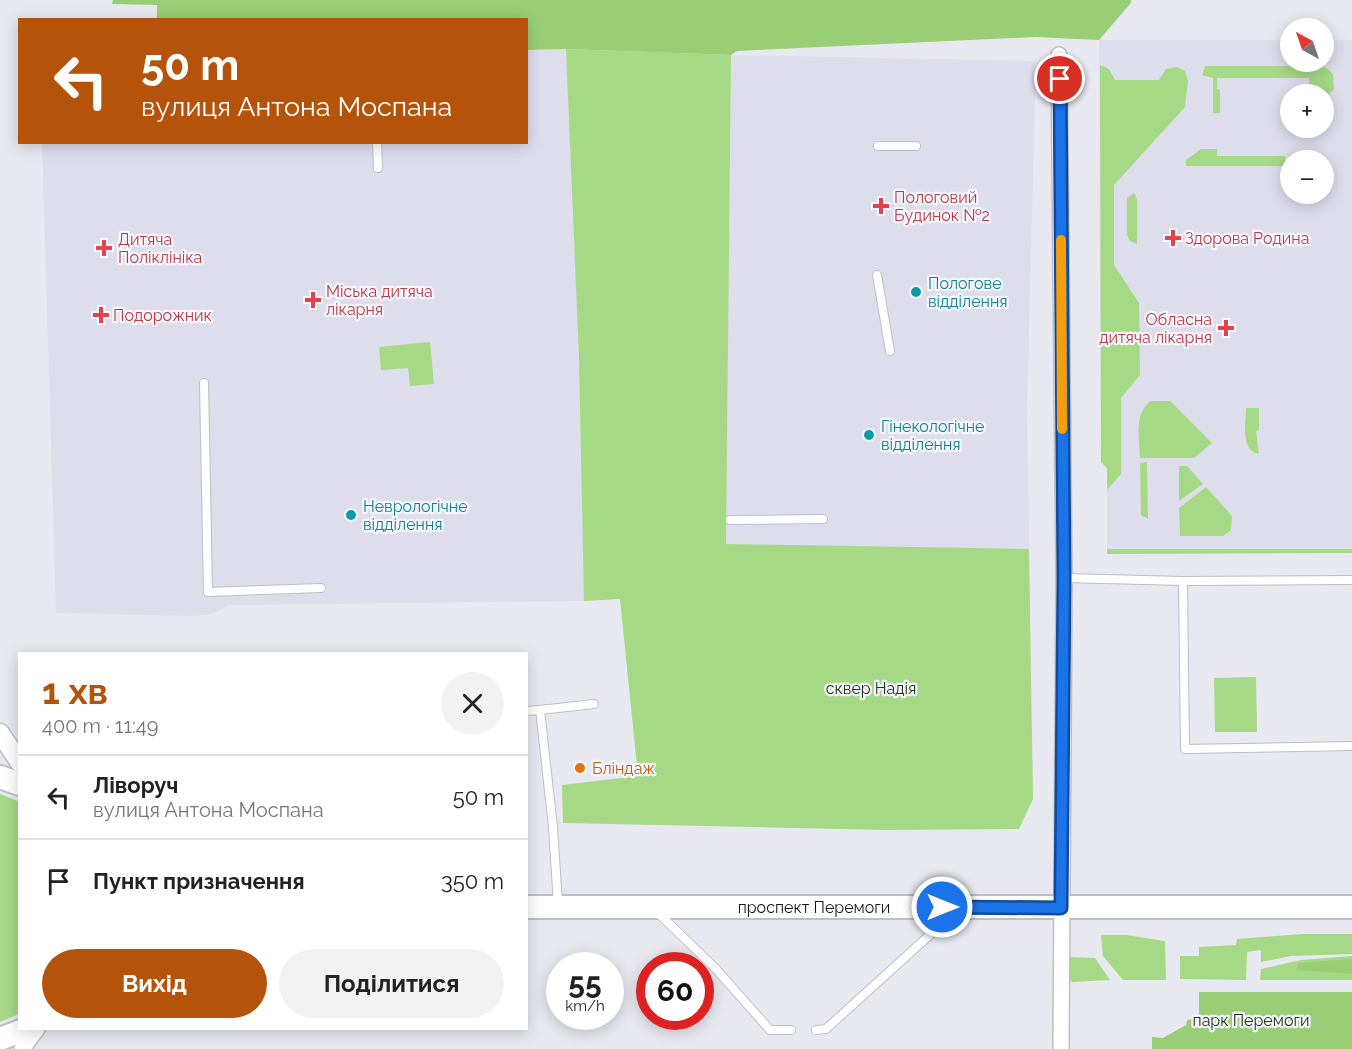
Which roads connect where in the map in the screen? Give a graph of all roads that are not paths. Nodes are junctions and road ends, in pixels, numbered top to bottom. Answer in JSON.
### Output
{"nodes":[{"id":1,"x":1059,"y":55,"type":"dead end"},
{"id":2,"x":377,"y":144,"type":"edge"},
{"id":3,"x":878,"y":146,"type":"dead end"},
{"id":4,"x":916,"y":146,"type":"dead end"},
{"id":5,"x":378,"y":168,"type":"dead end"},
{"id":6,"x":877,"y":275,"type":"dead end"},
{"id":7,"x":890,"y":351,"type":"dead end"},
{"id":8,"x":204,"y":383,"type":"dead end"},
{"id":9,"x":823,"y":519,"type":"dead end"},
{"id":10,"x":730,"y":520,"type":"dead end"},
{"id":11,"x":1064,"y":578,"type":"junction"},
{"id":12,"x":1352,"y":579,"type":"edge"},
{"id":13,"x":1184,"y":581,"type":"junction"},
{"id":14,"x":321,"y":588,"type":"dead end"},
{"id":15,"x":594,"y":704,"type":"dead end"},
{"id":16,"x":540,"y":710,"type":"junction"},
{"id":17,"x":528,"y":711,"type":"edge"},
{"id":18,"x":0,"y":733,"type":"edge"},
{"id":19,"x":1352,"y":746,"type":"edge"},
{"id":20,"x":18,"y":760,"type":"edge"},
{"id":21,"x":0,"y":777,"type":"edge"},
{"id":22,"x":18,"y":783,"type":"edge"},
{"id":23,"x":558,"y":906,"type":"junction"},
{"id":24,"x":528,"y":907,"type":"edge"},
{"id":25,"x":652,"y":907,"type":"junction"},
{"id":26,"x":961,"y":907,"type":"junction"},
{"id":27,"x":1352,"y":907,"type":"edge"},
{"id":28,"x":1061,"y":908,"type":"junction"},
{"id":29,"x":23,"y":1030,"type":"edge"},
{"id":30,"x":37,"y":1030,"type":"edge"},
{"id":31,"x":792,"y":1030,"type":"dead end"},
{"id":32,"x":816,"y":1030,"type":"dead end"},
{"id":33,"x":0,"y":1039,"type":"edge"},
{"id":34,"x":22,"y":1049,"type":"edge"},
{"id":35,"x":1061,"y":1049,"type":"edge"}],
"edges":[{"from":1,"to":11,"type":"street"},
{"from":2,"to":5,"type":"lane"},
{"from":3,"to":4,"type":"lane"},
{"from":6,"to":7,"type":"lane"},
{"from":8,"to":14,"type":"lane"},
{"from":9,"to":10,"type":"lane"},
{"from":11,"to":13,"type":"lane"},
{"from":11,"to":28,"type":"street"},
{"from":12,"to":13,"type":"lane"},
{"from":13,"to":19,"type":"lane"},
{"from":15,"to":16,"type":"lane"},
{"from":16,"to":17,"type":"lane"},
{"from":16,"to":23,"type":"lane"},
{"from":18,"to":20,"type":"street"},
{"from":21,"to":22,"type":"main road"},
{"from":23,"to":24,"type":"main road","name":"проспект Перемоги"},
{"from":23,"to":25,"type":"main road","name":"проспект Перемоги"},
{"from":25,"to":26,"type":"main road","name":"проспект Перемоги"},
{"from":25,"to":31,"type":"lane"},
{"from":26,"to":28,"type":"main road","name":"проспект Перемоги"},
{"from":26,"to":32,"type":"lane"},
{"from":27,"to":28,"type":"main road","name":"проспект Перемоги"},
{"from":28,"to":35,"type":"street"},
{"from":29,"to":33,"type":"main road"},
{"from":30,"to":34,"type":"street"}]}
